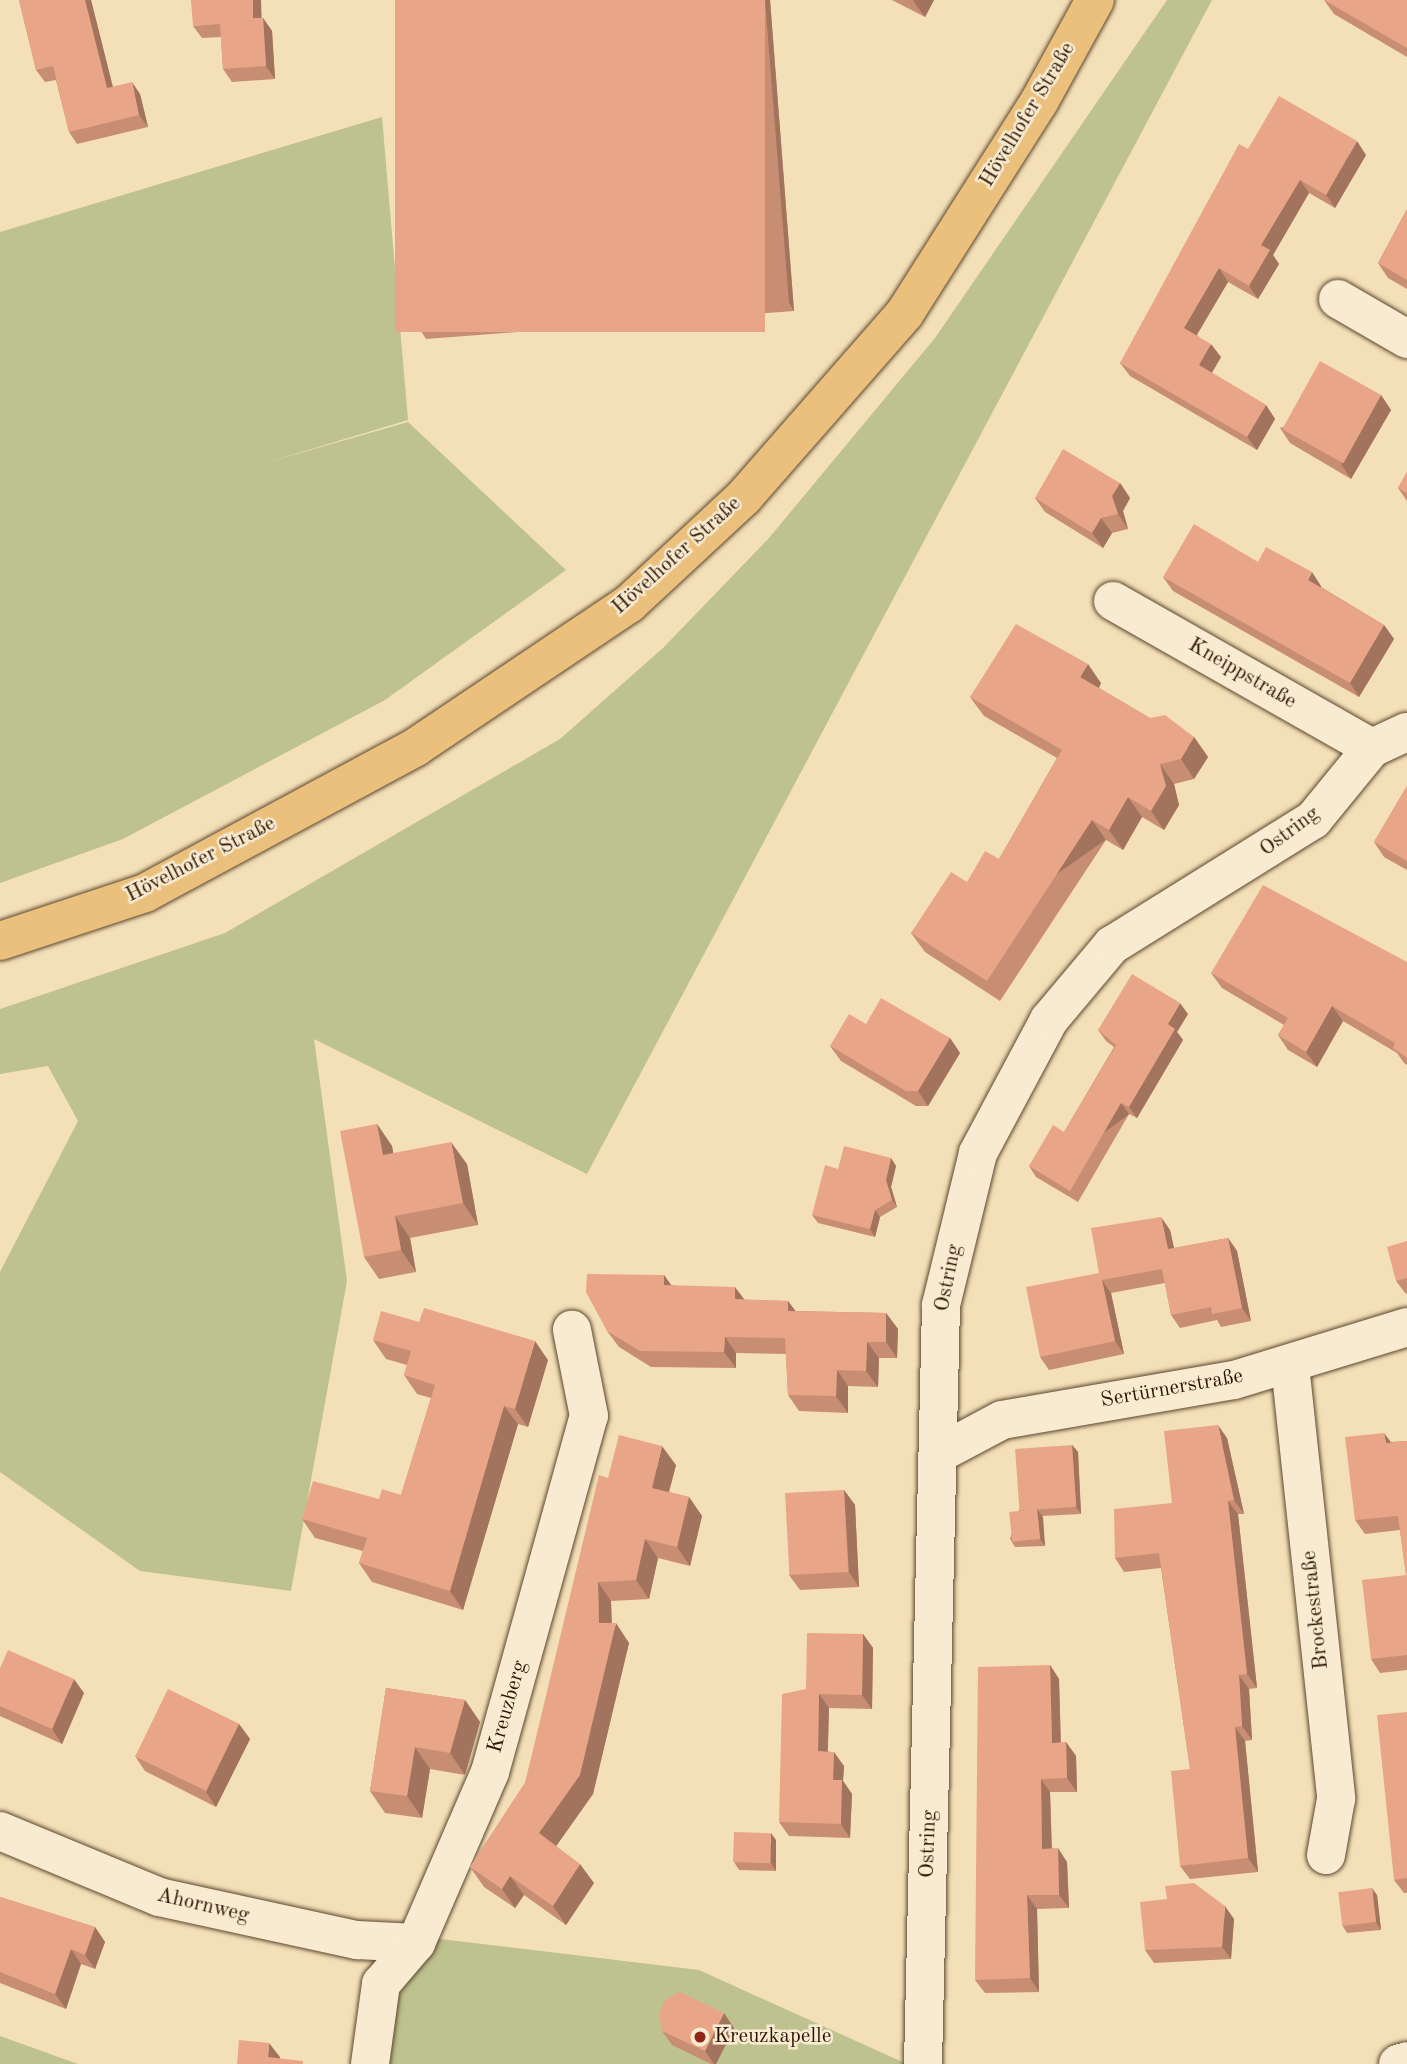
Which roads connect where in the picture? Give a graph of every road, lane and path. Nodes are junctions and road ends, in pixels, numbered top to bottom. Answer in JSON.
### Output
{"nodes":[{"id":1,"x":1095,"y":0,"type":"edge"},
{"id":2,"x":1338,"y":299,"type":"dead end"},
{"id":3,"x":1407,"y":339,"type":"edge"},
{"id":4,"x":1113,"y":601,"type":"dead end"},
{"id":5,"x":1407,"y":732,"type":"edge"},
{"id":6,"x":1372,"y":748,"type":"junction"},
{"id":7,"x":0,"y":941,"type":"edge"},
{"id":8,"x":1407,"y":1326,"type":"edge"},
{"id":9,"x":572,"y":1330,"type":"dead end"},
{"id":10,"x":1290,"y":1365,"type":"junction"},
{"id":11,"x":940,"y":1453,"type":"junction"},
{"id":12,"x":0,"y":1831,"type":"edge"},
{"id":13,"x":1326,"y":1855,"type":"dead end"},
{"id":14,"x":416,"y":1943,"type":"junction"},
{"id":15,"x":1407,"y":2061,"type":"edge"},
{"id":16,"x":370,"y":2064,"type":"edge"},
{"id":17,"x":923,"y":2064,"type":"edge"},
{"id":18,"x":1398,"y":2064,"type":"edge"}],
"edges":[{"from":1,"to":7,"type":"main road","name":"Hövelhofer Straße"},
{"from":2,"to":3,"type":"street"},
{"from":4,"to":6,"type":"street","name":"Kneippstraße"},
{"from":5,"to":6,"type":"street","name":"Ostring"},
{"from":6,"to":11,"type":"street","name":"Ostring"},
{"from":8,"to":10,"type":"street","name":"Sertürnerstraße"},
{"from":9,"to":14,"type":"street","name":"Kreuzberg"},
{"from":10,"to":11,"type":"street","name":"Sertürnerstraße"},
{"from":10,"to":13,"type":"street","name":"Brockestraße"},
{"from":11,"to":17,"type":"street","name":"Ostring"},
{"from":12,"to":14,"type":"street","name":"Ahornweg"},
{"from":14,"to":16,"type":"street","name":"Kreuzberg"},
{"from":15,"to":18,"type":"street"}]}
